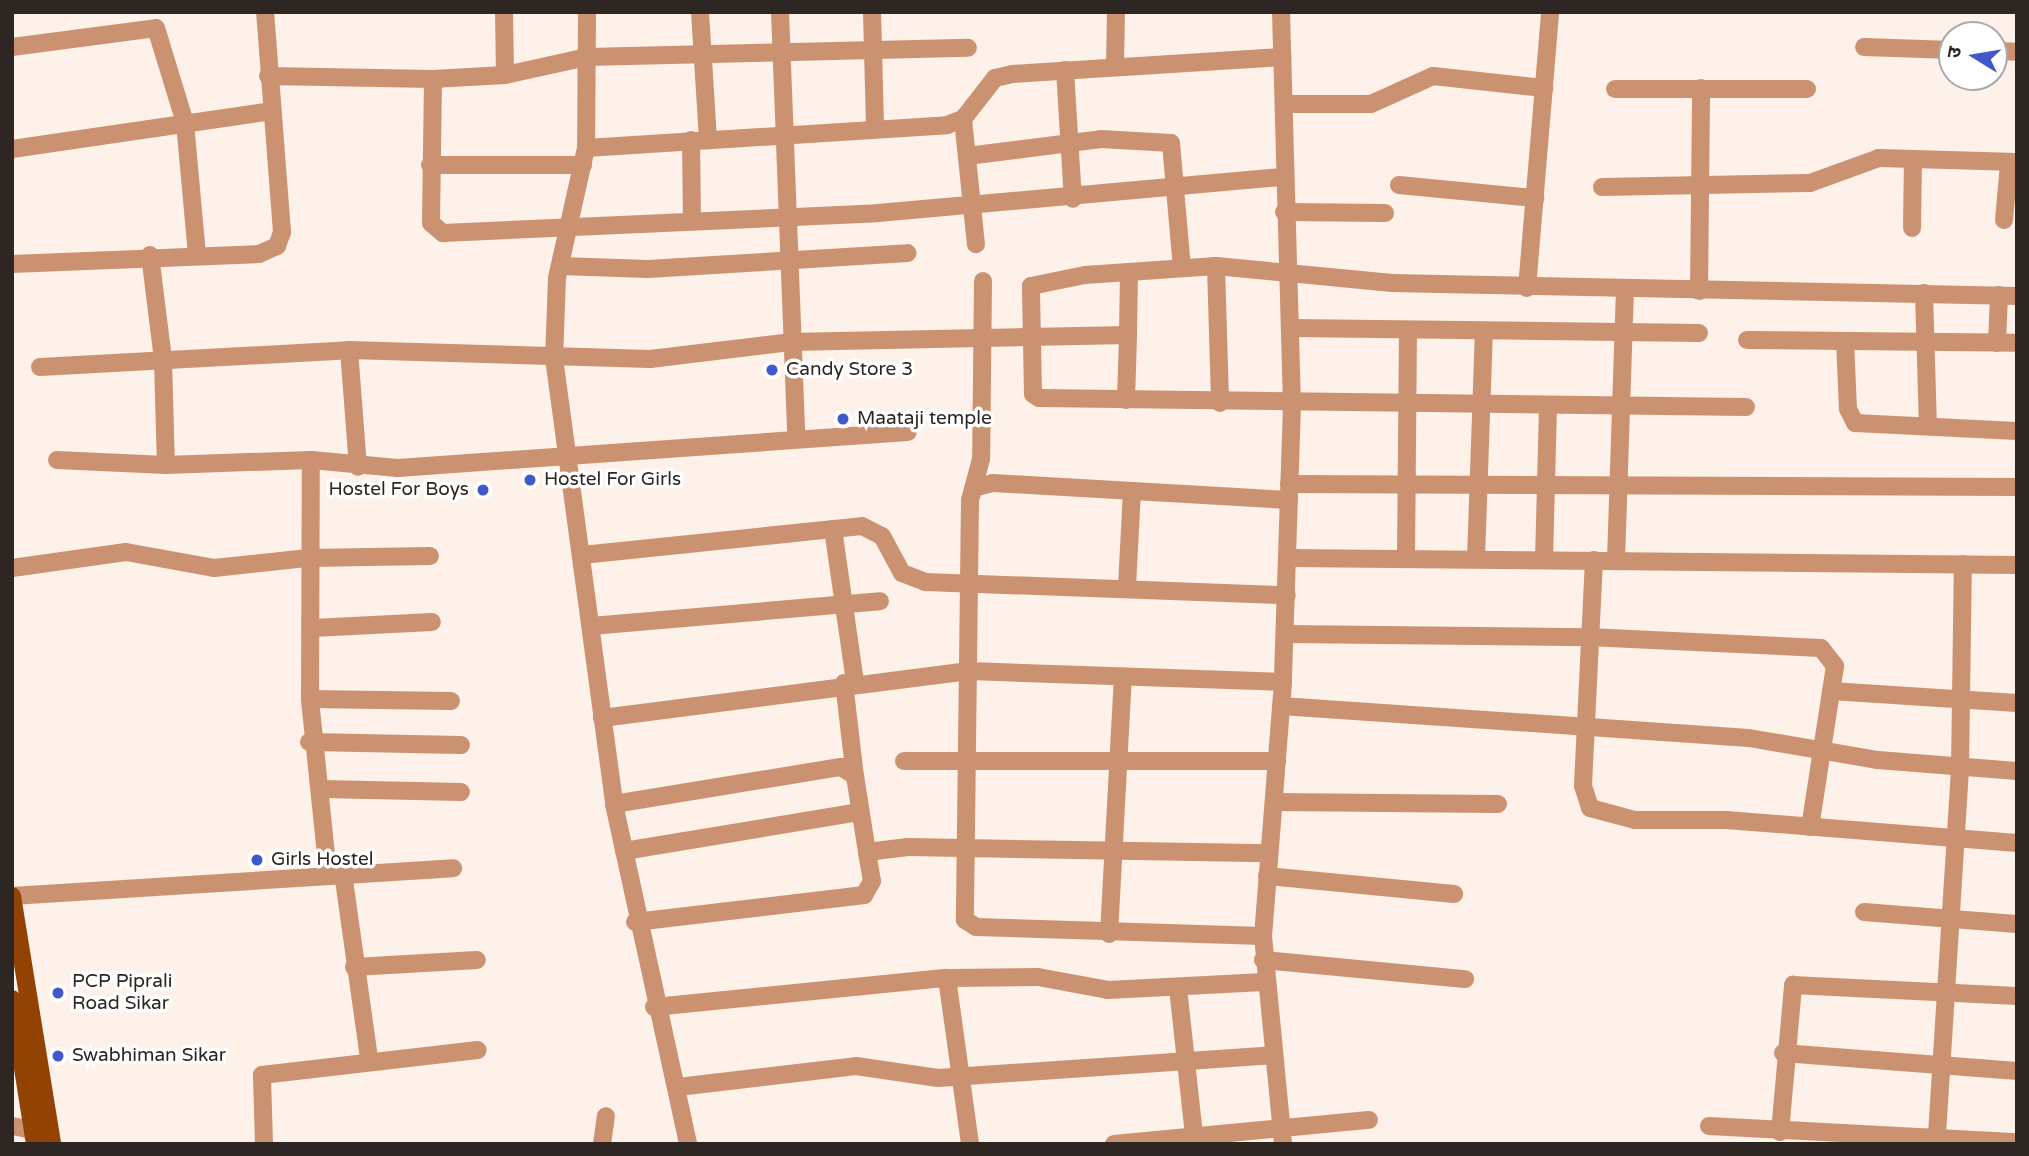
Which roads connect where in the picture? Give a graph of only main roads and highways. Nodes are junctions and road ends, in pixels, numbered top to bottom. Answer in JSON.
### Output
{"nodes":[{"id":1,"x":12,"y":896,"type":"edge"},
{"id":2,"x":12,"y":999,"type":"edge"},
{"id":3,"x":34,"y":1137,"type":"edge"},
{"id":4,"x":52,"y":1144,"type":"edge"}],
"edges":[{"from":1,"to":4,"type":"main road"},
{"from":2,"to":3,"type":"main road"}]}
